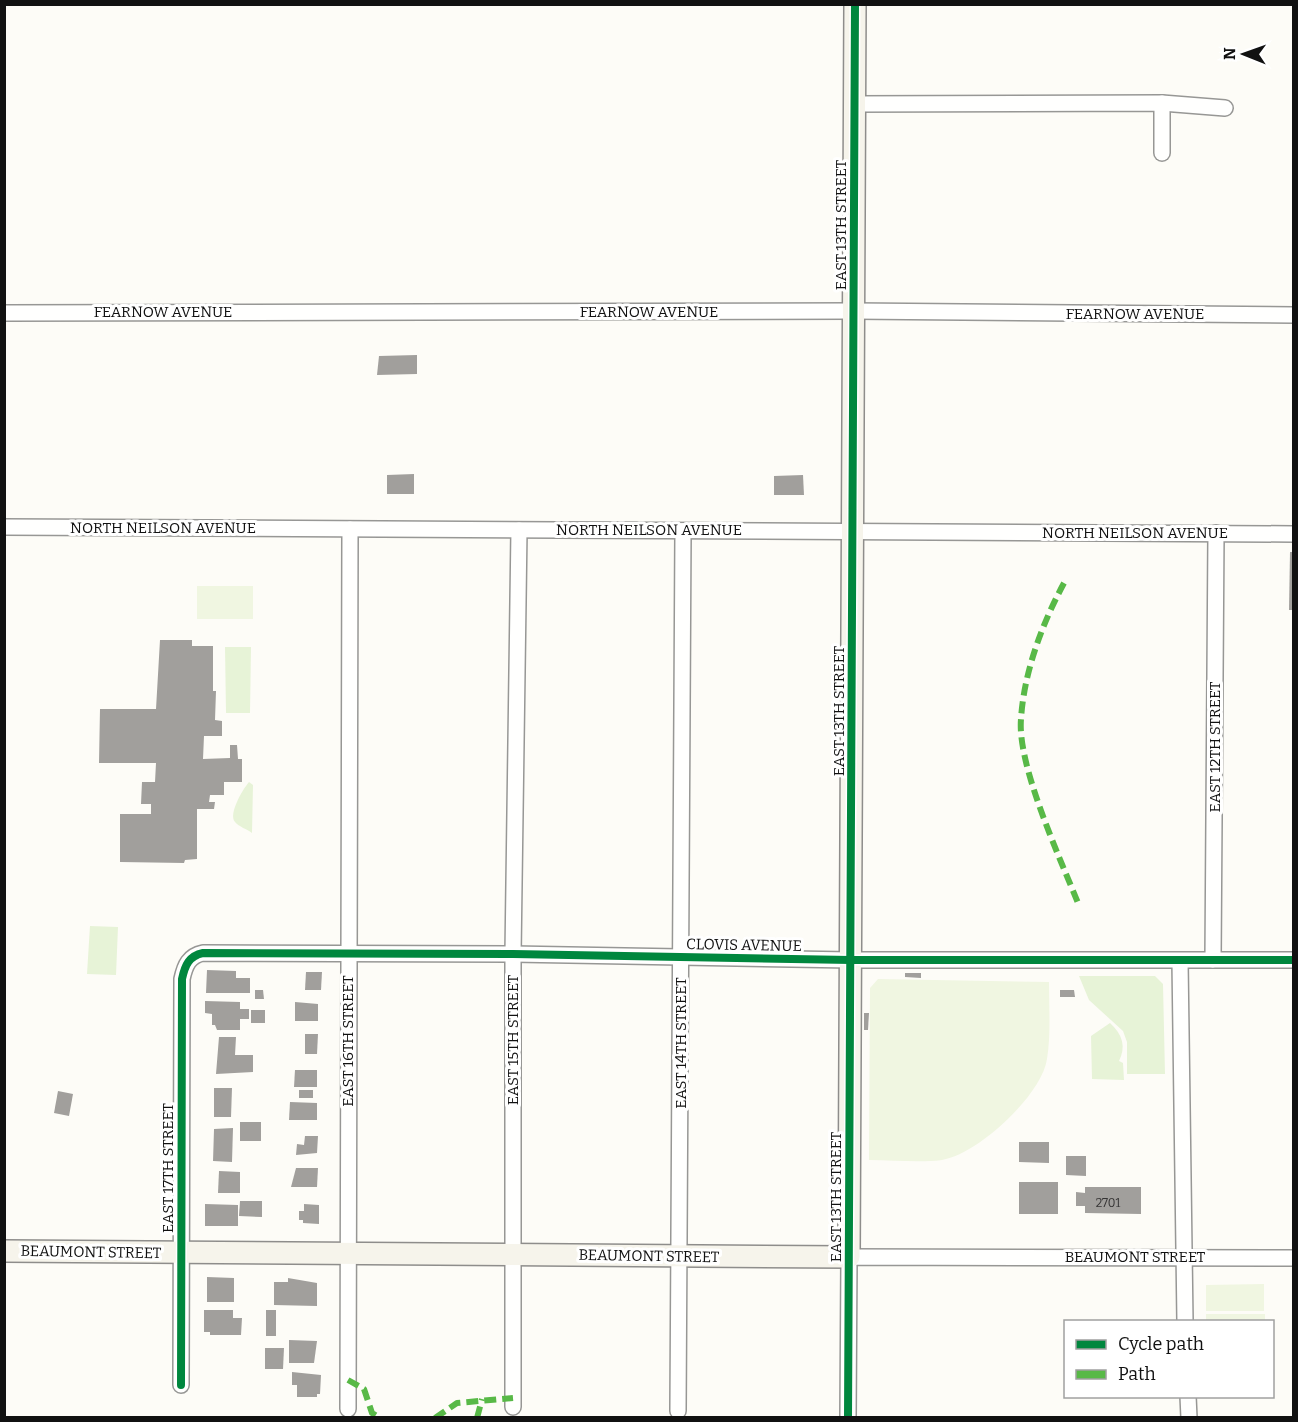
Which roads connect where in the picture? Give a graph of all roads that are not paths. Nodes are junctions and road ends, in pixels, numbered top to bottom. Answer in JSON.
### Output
{"nodes":[{"id":1,"x":855,"y":4,"type":"edge"},
{"id":2,"x":855,"y":104,"type":"junction"},
{"id":3,"x":1162,"y":104,"type":"junction"},
{"id":4,"x":1225,"y":108,"type":"dead end"},
{"id":5,"x":1162,"y":153,"type":"dead end"},
{"id":6,"x":854,"y":311,"type":"junction"},
{"id":7,"x":4,"y":312,"type":"edge"},
{"id":8,"x":1293,"y":315,"type":"edge"},
{"id":9,"x":4,"y":527,"type":"edge"},
{"id":10,"x":350,"y":529,"type":"junction"},
{"id":11,"x":519,"y":530,"type":"junction"},
{"id":12,"x":683,"y":531,"type":"junction"},
{"id":13,"x":853,"y":531,"type":"junction"},
{"id":14,"x":1216,"y":533,"type":"junction"},
{"id":15,"x":1293,"y":534,"type":"edge"},
{"id":16,"x":348,"y":954,"type":"junction"},
{"id":17,"x":513,"y":954,"type":"junction"},
{"id":18,"x":194,"y":955,"type":"joint"},
{"id":19,"x":681,"y":958,"type":"junction"},
{"id":20,"x":851,"y":960,"type":"junction"},
{"id":21,"x":1213,"y":960,"type":"junction"},
{"id":22,"x":1293,"y":960,"type":"edge"},
{"id":23,"x":1180,"y":961,"type":"junction"},
{"id":24,"x":4,"y":1251,"type":"edge"},
{"id":25,"x":181,"y":1253,"type":"junction"},
{"id":26,"x":348,"y":1253,"type":"junction"},
{"id":27,"x":513,"y":1254,"type":"junction"},
{"id":28,"x":681,"y":1256,"type":"junction"},
{"id":29,"x":849,"y":1257,"type":"junction"},
{"id":30,"x":1182,"y":1257,"type":"junction"},
{"id":31,"x":1293,"y":1258,"type":"edge"},
{"id":32,"x":1185,"y":1320,"type":"edge"},
{"id":33,"x":181,"y":1385,"type":"dead end"},
{"id":34,"x":1188,"y":1398,"type":"edge"},
{"id":35,"x":513,"y":1407,"type":"dead end"},
{"id":36,"x":348,"y":1409,"type":"dead end"},
{"id":37,"x":678,"y":1411,"type":"dead end"},
{"id":38,"x":848,"y":1418,"type":"edge"},
{"id":39,"x":1189,"y":1418,"type":"edge"}],
"edges":[{"from":1,"to":2,"type":"street","name":"EAST 13TH STREET"},
{"from":2,"to":3,"type":"street"},
{"from":2,"to":6,"type":"street","name":"EAST 13TH STREET"},
{"from":3,"to":4,"type":"street"},
{"from":3,"to":5,"type":"street"},
{"from":6,"to":7,"type":"street","name":"FEARNOW AVENUE"},
{"from":6,"to":8,"type":"street","name":"FEARNOW AVENUE"},
{"from":6,"to":13,"type":"street","name":"EAST 13TH STREET"},
{"from":9,"to":10,"type":"street","name":"NORTH NEILSON AVENUE"},
{"from":10,"to":11,"type":"street","name":"NORTH NEILSON AVENUE"},
{"from":10,"to":16,"type":"street","name":"EAST 16TH STREET"},
{"from":11,"to":12,"type":"street","name":"NORTH NEILSON AVENUE"},
{"from":11,"to":17,"type":"street","name":"EAST 15TH STREET"},
{"from":12,"to":13,"type":"street","name":"NORTH NEILSON AVENUE"},
{"from":12,"to":19,"type":"street","name":"EAST 14TH STREET"},
{"from":13,"to":14,"type":"street","name":"NORTH NEILSON AVENUE"},
{"from":13,"to":20,"type":"street","name":"EAST 13TH STREET"},
{"from":14,"to":15,"type":"street","name":"NORTH NEILSON AVENUE"},
{"from":14,"to":21,"type":"street","name":"EAST 12TH STREET"},
{"from":16,"to":17,"type":"street","name":"CLOVIS AVENUE"},
{"from":16,"to":18,"type":"street","name":"CLOVIS AVENUE"},
{"from":16,"to":26,"type":"street","name":"EAST 16TH STREET"},
{"from":17,"to":19,"type":"street","name":"CLOVIS AVENUE"},
{"from":17,"to":27,"type":"street","name":"EAST 15TH STREET"},
{"from":18,"to":25,"type":"street","name":"EAST 17TH STREET"},
{"from":19,"to":20,"type":"street","name":"CLOVIS AVENUE"},
{"from":19,"to":28,"type":"street","name":"EAST 14TH STREET"},
{"from":20,"to":23,"type":"street","name":"CLOVIS AVENUE"},
{"from":20,"to":29,"type":"street","name":"EAST 13TH STREET"},
{"from":21,"to":22,"type":"street","name":"CLOVIS AVENUE"},
{"from":21,"to":23,"type":"street","name":"CLOVIS AVENUE"},
{"from":23,"to":30,"type":"street"},
{"from":24,"to":25,"type":"street","name":"BEAUMONT STREET"},
{"from":25,"to":26,"type":"street","name":"BEAUMONT STREET"},
{"from":25,"to":33,"type":"street","name":"EAST 17TH STREET"},
{"from":26,"to":27,"type":"street","name":"BEAUMONT STREET"},
{"from":26,"to":36,"type":"street","name":"EAST 16TH STREET"},
{"from":27,"to":28,"type":"street","name":"BEAUMONT STREET"},
{"from":27,"to":35,"type":"street","name":"EAST 15TH STREET"},
{"from":28,"to":29,"type":"street","name":"BEAUMONT STREET"},
{"from":28,"to":37,"type":"street","name":"EAST 14TH STREET"},
{"from":29,"to":30,"type":"street","name":"BEAUMONT STREET"},
{"from":29,"to":38,"type":"street","name":"EAST 13TH STREET"},
{"from":30,"to":31,"type":"street","name":"BEAUMONT STREET"},
{"from":30,"to":32,"type":"street"},
{"from":34,"to":39,"type":"street"}]}
